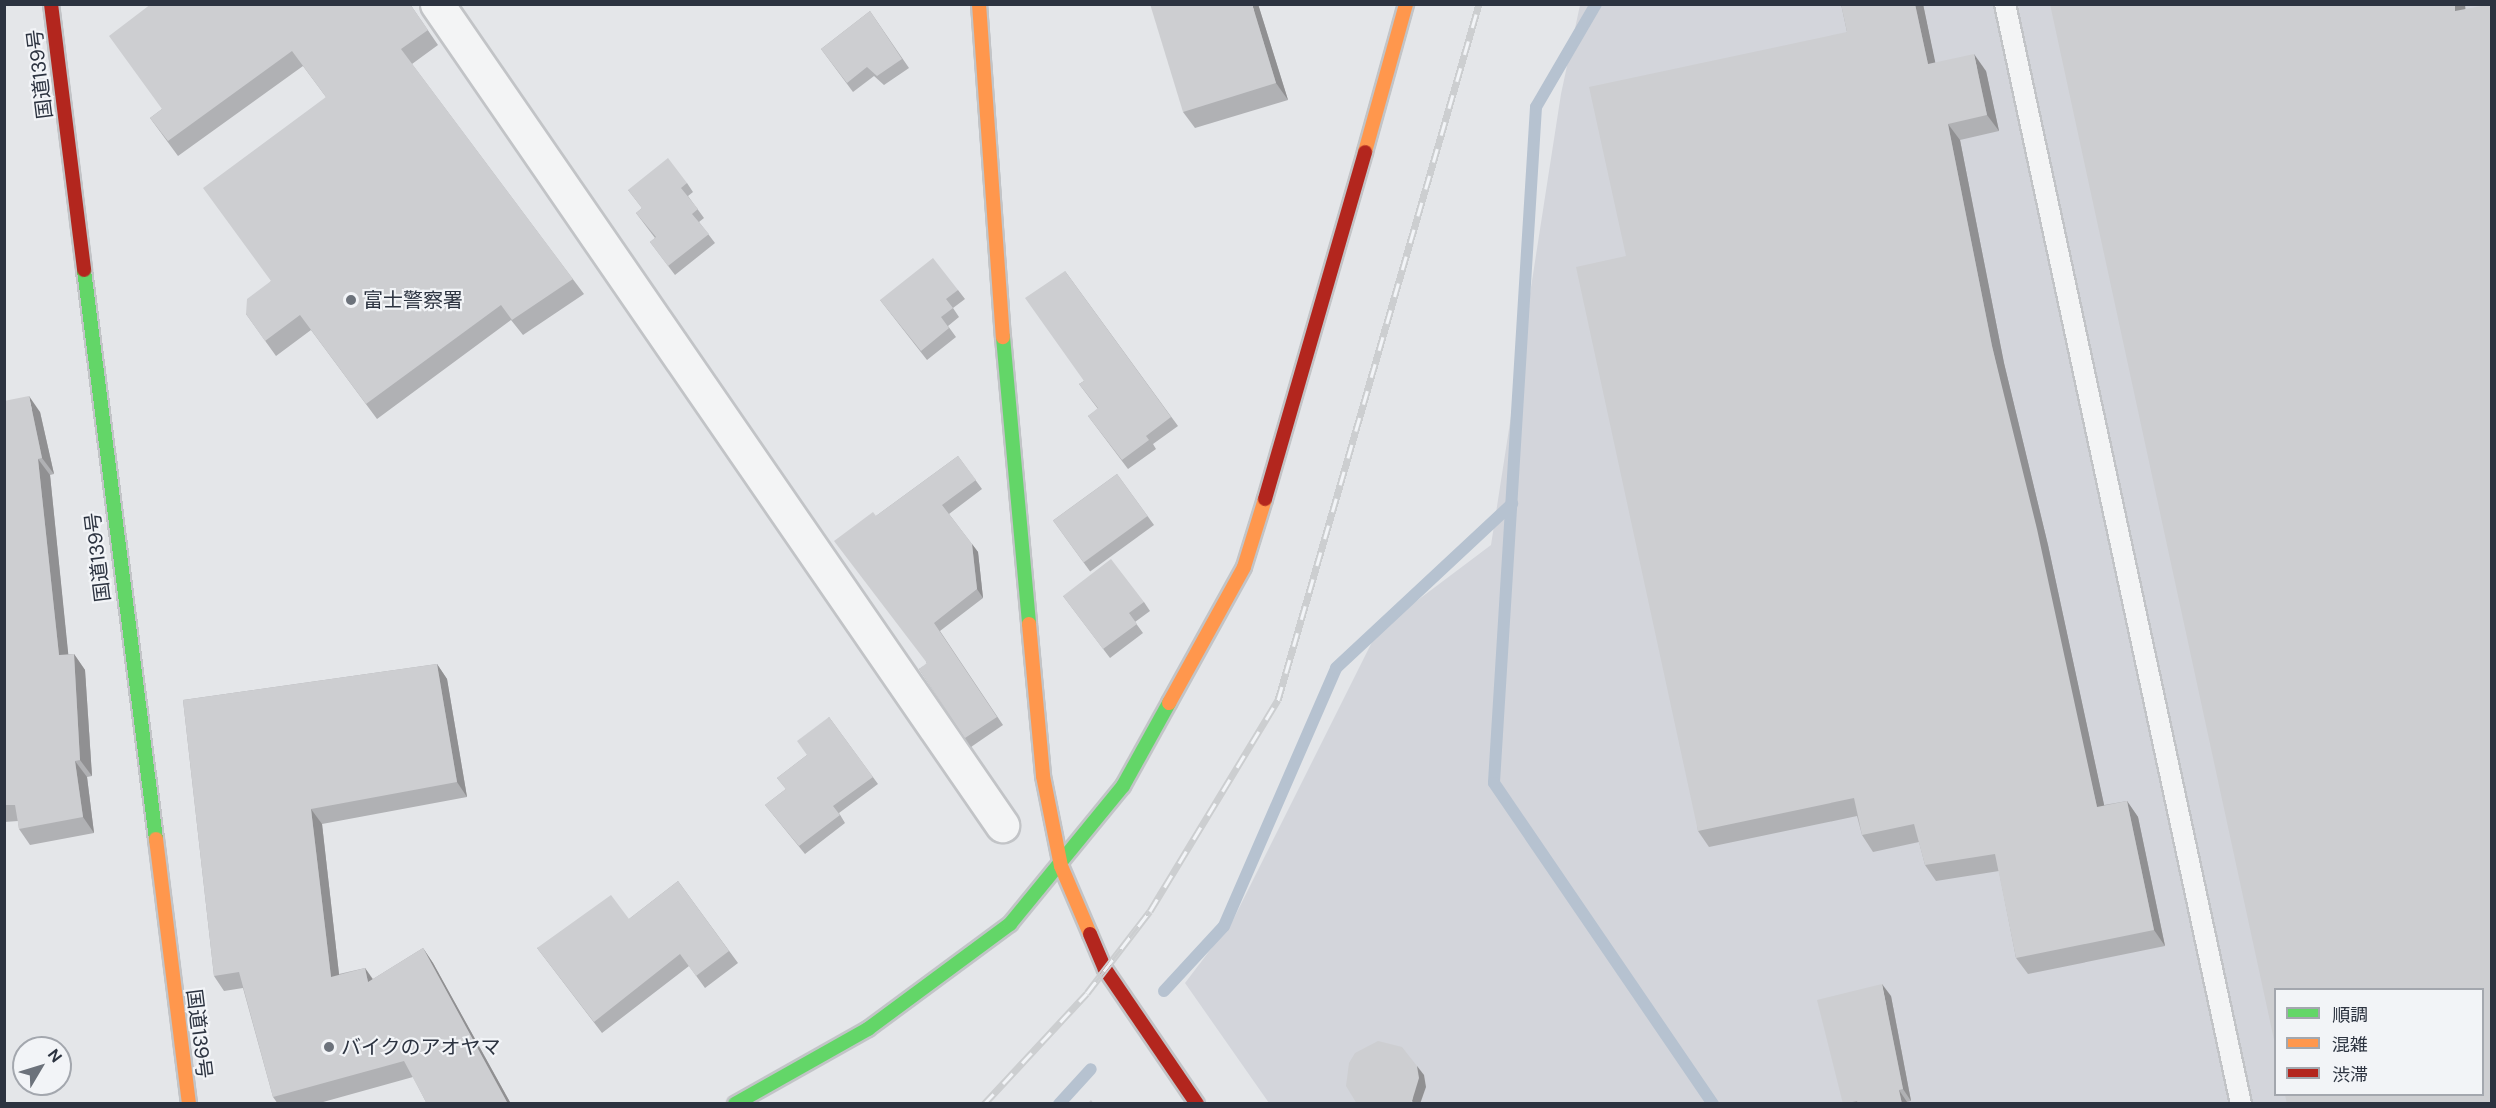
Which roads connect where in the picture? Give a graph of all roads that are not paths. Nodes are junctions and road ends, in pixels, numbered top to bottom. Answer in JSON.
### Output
{"nodes":[{"id":1,"x":51,"y":4,"type":"edge"},
{"id":2,"x":437,"y":4,"type":"edge"},
{"id":3,"x":980,"y":4,"type":"edge"},
{"id":4,"x":1406,"y":4,"type":"edge"},
{"id":5,"x":2005,"y":4,"type":"edge"},
{"id":6,"x":1002,"y":825,"type":"dead end"},
{"id":7,"x":1061,"y":866,"type":"junction"},
{"id":8,"x":189,"y":1104,"type":"edge"},
{"id":9,"x":735,"y":1104,"type":"edge"},
{"id":10,"x":1197,"y":1104,"type":"edge"},
{"id":11,"x":2241,"y":1104,"type":"edge"}],
"edges":[{"from":1,"to":8,"type":"main road","name":"国道139号"},
{"from":2,"to":6,"type":"street"},
{"from":3,"to":7,"type":"main road"},
{"from":4,"to":7,"type":"main road"},
{"from":5,"to":11,"type":"lane"},
{"from":7,"to":9,"type":"main road"},
{"from":7,"to":10,"type":"main road"}]}
